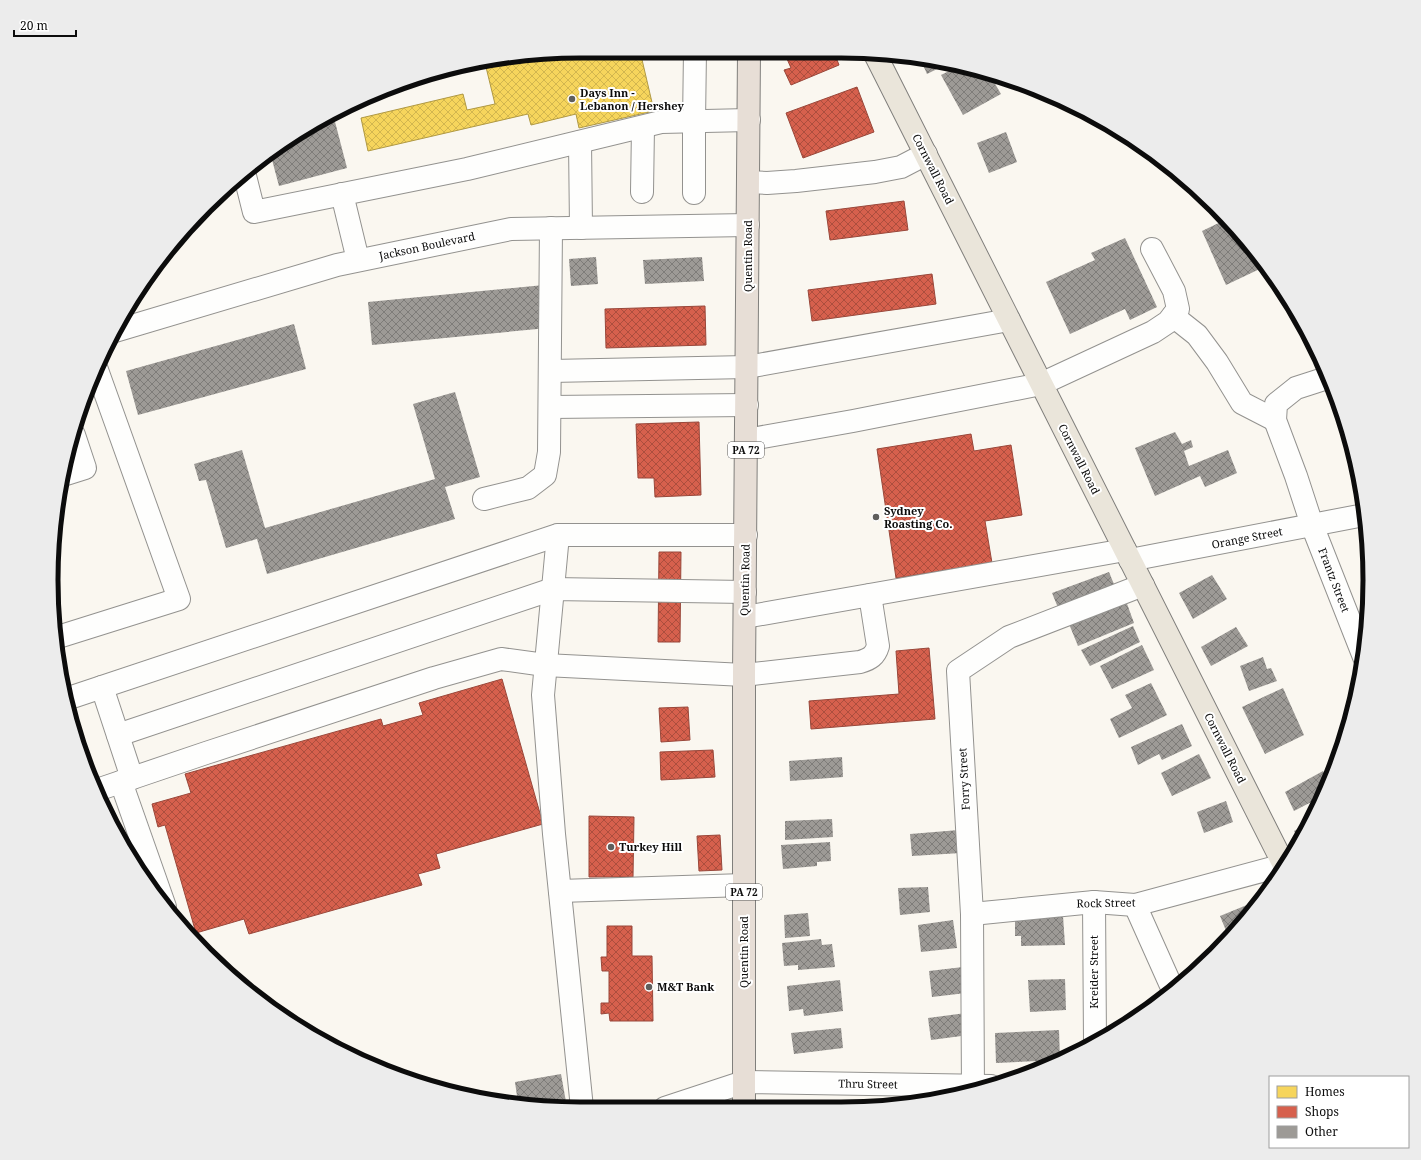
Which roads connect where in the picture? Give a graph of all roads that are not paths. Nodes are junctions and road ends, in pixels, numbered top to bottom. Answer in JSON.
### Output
{"nodes":[{"id":1,"x":695,"y":58,"type":"edge"},
{"id":2,"x":749,"y":58,"type":"edge"},
{"id":3,"x":878,"y":59,"type":"edge"},
{"id":4,"x":749,"y":120,"type":"junction"},
{"id":5,"x":694,"y":122,"type":"junction"},
{"id":6,"x":643,"y":127,"type":"junction"},
{"id":7,"x":580,"y":142,"type":"junction"},
{"id":8,"x":926,"y":154,"type":"junction"},
{"id":9,"x":246,"y":180,"type":"edge"},
{"id":10,"x":748,"y":182,"type":"junction"},
{"id":11,"x":642,"y":192,"type":"dead end"},
{"id":12,"x":694,"y":193,"type":"dead end"},
{"id":13,"x":342,"y":194,"type":"junction"},
{"id":14,"x":748,"y":225,"type":"junction"},
{"id":15,"x":551,"y":228,"type":"junction"},
{"id":16,"x":581,"y":228,"type":"junction"},
{"id":17,"x":1152,"y":249,"type":"dead end"},
{"id":18,"x":358,"y":260,"type":"junction"},
{"id":19,"x":1173,"y":316,"type":"junction"},
{"id":20,"x":1009,"y":320,"type":"junction"},
{"id":21,"x":123,"y":329,"type":"edge"},
{"id":22,"x":747,"y":367,"type":"junction"},
{"id":23,"x":551,"y":371,"type":"junction"},
{"id":24,"x":99,"y":377,"type":"edge"},
{"id":25,"x":1323,"y":379,"type":"edge"},
{"id":26,"x":1041,"y":384,"type":"junction"},
{"id":27,"x":747,"y":405,"type":"junction"},
{"id":28,"x":550,"y":407,"type":"junction"},
{"id":29,"x":1275,"y":420,"type":"junction"},
{"id":30,"x":746,"y":440,"type":"junction"},
{"id":31,"x":77,"y":443,"type":"edge"},
{"id":32,"x":69,"y":473,"type":"edge"},
{"id":33,"x":484,"y":499,"type":"dead end"},
{"id":34,"x":1359,"y":516,"type":"edge"},
{"id":35,"x":1312,"y":525,"type":"junction"},
{"id":36,"x":746,"y":534,"type":"junction"},
{"id":37,"x":558,"y":535,"type":"junction"},
{"id":38,"x":1128,"y":555,"type":"junction"},
{"id":39,"x":1143,"y":585,"type":"junction"},
{"id":40,"x":553,"y":589,"type":"junction"},
{"id":41,"x":745,"y":592,"type":"junction"},
{"id":42,"x":870,"y":595,"type":"junction"},
{"id":43,"x":745,"y":617,"type":"junction"},
{"id":44,"x":61,"y":636,"type":"edge"},
{"id":45,"x":1359,"y":645,"type":"edge"},
{"id":46,"x":546,"y":665,"type":"junction"},
{"id":47,"x":744,"y":675,"type":"junction"},
{"id":48,"x":102,"y":687,"type":"junction"},
{"id":49,"x":72,"y":697,"type":"edge"},
{"id":50,"x":118,"y":735,"type":"junction"},
{"id":51,"x":126,"y":780,"type":"junction"},
{"id":52,"x":102,"y":789,"type":"edge"},
{"id":53,"x":1281,"y":860,"type":"edge"},
{"id":54,"x":1277,"y":867,"type":"edge"},
{"id":55,"x":744,"y":885,"type":"junction"},
{"id":56,"x":159,"y":889,"type":"edge"},
{"id":57,"x":560,"y":890,"type":"junction"},
{"id":58,"x":1094,"y":902,"type":"junction"},
{"id":59,"x":1135,"y":904,"type":"junction"},
{"id":60,"x":972,"y":914,"type":"junction"},
{"id":61,"x":1170,"y":984,"type":"edge"},
{"id":62,"x":1095,"y":1036,"type":"edge"},
{"id":63,"x":744,"y":1082,"type":"junction"},
{"id":64,"x":979,"y":1083,"type":"edge"},
{"id":65,"x":961,"y":1088,"type":"edge"},
{"id":66,"x":581,"y":1102,"type":"edge"},
{"id":67,"x":683,"y":1102,"type":"edge"},
{"id":68,"x":744,"y":1102,"type":"edge"}],
"edges":[{"from":1,"to":5,"type":"street"},
{"from":2,"to":4,"type":"highway","name":"Quentin Road","number":"PA 72"},
{"from":3,"to":8,"type":"main road","name":"Cornwall Road"},
{"from":4,"to":5,"type":"street"},
{"from":4,"to":10,"type":"highway","name":"Quentin Road","number":"PA 72"},
{"from":5,"to":6,"type":"street"},
{"from":5,"to":12,"type":"street"},
{"from":6,"to":7,"type":"street"},
{"from":6,"to":11,"type":"street"},
{"from":7,"to":13,"type":"street"},
{"from":7,"to":16,"type":"street"},
{"from":8,"to":10,"type":"street"},
{"from":8,"to":20,"type":"main road","name":"Cornwall Road"},
{"from":9,"to":13,"type":"street"},
{"from":10,"to":14,"type":"highway","name":"Quentin Road","number":"PA 72"},
{"from":13,"to":18,"type":"street"},
{"from":14,"to":16,"type":"street","name":"Jackson Boulevard"},
{"from":14,"to":22,"type":"highway","name":"Quentin Road","number":"PA 72"},
{"from":15,"to":16,"type":"street","name":"Jackson Boulevard"},
{"from":15,"to":18,"type":"street","name":"Jackson Boulevard"},
{"from":15,"to":23,"type":"street"},
{"from":17,"to":19,"type":"street"},
{"from":18,"to":21,"type":"street","name":"Jackson Boulevard"},
{"from":19,"to":26,"type":"street"},
{"from":19,"to":29,"type":"street"},
{"from":20,"to":22,"type":"street"},
{"from":20,"to":26,"type":"main road","name":"Cornwall Road"},
{"from":22,"to":23,"type":"street"},
{"from":22,"to":27,"type":"highway","name":"Quentin Road","number":"PA 72"},
{"from":23,"to":28,"type":"street"},
{"from":24,"to":44,"type":"street"},
{"from":25,"to":29,"type":"street"},
{"from":26,"to":30,"type":"street"},
{"from":26,"to":38,"type":"main road","name":"Cornwall Road"},
{"from":27,"to":28,"type":"street"},
{"from":27,"to":30,"type":"highway","name":"Quentin Road","number":"PA 72"},
{"from":28,"to":33,"type":"street"},
{"from":29,"to":35,"type":"street","name":"Frantz Street"},
{"from":30,"to":36,"type":"highway","name":"Quentin Road","number":"PA 72"},
{"from":31,"to":32,"type":"street"},
{"from":34,"to":35,"type":"street","name":"Orange Street"},
{"from":35,"to":38,"type":"street","name":"Orange Street"},
{"from":35,"to":45,"type":"street","name":"Frantz Street"},
{"from":36,"to":37,"type":"street"},
{"from":36,"to":41,"type":"highway","name":"Quentin Road","number":"PA 72"},
{"from":37,"to":40,"type":"street"},
{"from":37,"to":48,"type":"street"},
{"from":38,"to":39,"type":"main road","name":"Cornwall Road"},
{"from":38,"to":42,"type":"street","name":"Orange Street"},
{"from":39,"to":53,"type":"main road","name":"Cornwall Road"},
{"from":39,"to":60,"type":"street","name":"Forry Street"},
{"from":40,"to":41,"type":"street"},
{"from":40,"to":46,"type":"street"},
{"from":40,"to":50,"type":"street"},
{"from":41,"to":43,"type":"highway","name":"Quentin Road","number":"PA 72"},
{"from":42,"to":43,"type":"street","name":"Orange Street"},
{"from":42,"to":47,"type":"street"},
{"from":43,"to":47,"type":"highway","name":"Quentin Road","number":"PA 72"},
{"from":46,"to":47,"type":"street"},
{"from":46,"to":51,"type":"street"},
{"from":46,"to":57,"type":"street"},
{"from":47,"to":55,"type":"highway","name":"Quentin Road","number":"PA 72"},
{"from":48,"to":49,"type":"street"},
{"from":48,"to":50,"type":"street"},
{"from":50,"to":51,"type":"street"},
{"from":51,"to":52,"type":"street"},
{"from":51,"to":56,"type":"street"},
{"from":54,"to":59,"type":"street","name":"Rock Street"},
{"from":55,"to":57,"type":"street"},
{"from":55,"to":63,"type":"highway","name":"Quentin Road","number":"PA 72"},
{"from":57,"to":66,"type":"street"},
{"from":58,"to":59,"type":"street","name":"Rock Street"},
{"from":58,"to":60,"type":"street","name":"Rock Street"},
{"from":58,"to":62,"type":"street","name":"Kreider Street"},
{"from":59,"to":61,"type":"street"},
{"from":60,"to":64,"type":"street","name":"Forry Street"},
{"from":63,"to":65,"type":"street","name":"Thru Street"},
{"from":63,"to":67,"type":"street","name":"Thru Street"},
{"from":63,"to":68,"type":"highway","name":"Quentin Road","number":"PA 72"}]}
